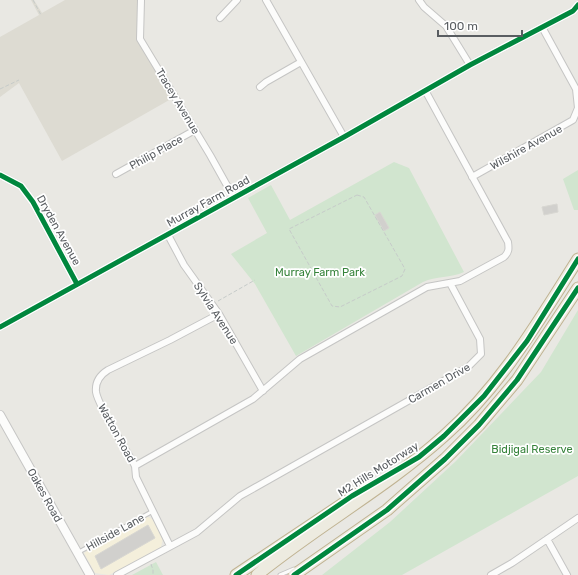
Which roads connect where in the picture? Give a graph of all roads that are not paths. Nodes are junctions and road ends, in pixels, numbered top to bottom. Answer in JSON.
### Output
{"nodes":[{"id":1,"x":142,"y":0,"type":"edge"},
{"id":2,"x":237,"y":0,"type":"edge"},
{"id":3,"x":266,"y":0,"type":"edge"},
{"id":4,"x":419,"y":0,"type":"edge"},
{"id":5,"x":578,"y":5,"type":"edge"},
{"id":6,"x":220,"y":18,"type":"dead end"},
{"id":7,"x":542,"y":27,"type":"junction"},
{"id":8,"x":301,"y":62,"type":"junction"},
{"id":9,"x":470,"y":65,"type":"junction"},
{"id":10,"x":260,"y":87,"type":"dead end"},
{"id":11,"x":426,"y":92,"type":"junction"},
{"id":12,"x":195,"y":130,"type":"junction"},
{"id":13,"x":344,"y":137,"type":"junction"},
{"id":14,"x":116,"y":174,"type":"dead end"},
{"id":15,"x":0,"y":175,"type":"edge"},
{"id":16,"x":472,"y":177,"type":"junction"},
{"id":17,"x":234,"y":198,"type":"junction"},
{"id":18,"x":168,"y":235,"type":"junction"},
{"id":19,"x":578,"y":259,"type":"edge"},
{"id":20,"x":77,"y":284,"type":"junction"},
{"id":21,"x":450,"y":284,"type":"junction"},
{"id":22,"x":578,"y":288,"type":"edge"},
{"id":23,"x":219,"y":314,"type":"junction"},
{"id":24,"x":0,"y":327,"type":"edge"},
{"id":25,"x":263,"y":391,"type":"junction"},
{"id":26,"x":0,"y":415,"type":"edge"},
{"id":27,"x":419,"y":457,"type":"junction"},
{"id":28,"x":135,"y":466,"type":"junction"},
{"id":29,"x":153,"y":511,"type":"junction"},
{"id":30,"x":578,"y":518,"type":"edge"},
{"id":31,"x":361,"y":528,"type":"junction"},
{"id":32,"x":547,"y":539,"type":"junction"},
{"id":33,"x":170,"y":546,"type":"junction"},
{"id":34,"x":78,"y":553,"type":"junction"},
{"id":35,"x":309,"y":564,"type":"junction"},
{"id":36,"x":90,"y":575,"type":"edge"},
{"id":37,"x":117,"y":575,"type":"edge"},
{"id":38,"x":236,"y":575,"type":"edge"},
{"id":39,"x":258,"y":575,"type":"edge"},
{"id":40,"x":280,"y":575,"type":"edge"},
{"id":41,"x":294,"y":575,"type":"edge"},
{"id":42,"x":304,"y":575,"type":"edge"},
{"id":43,"x":491,"y":575,"type":"edge"},
{"id":44,"x":567,"y":575,"type":"edge"}],
"edges":[{"from":1,"to":12,"type":"street","name":"Tracey Avenue"},
{"from":2,"to":6,"type":"street"},
{"from":3,"to":8,"type":"street"},
{"from":4,"to":9,"type":"street"},
{"from":5,"to":7,"type":"street","name":"Murray Farm Road"},
{"from":7,"to":9,"type":"street","name":"Murray Farm Road"},
{"from":7,"to":16,"type":"street","name":"Wilshire Avenue"},
{"from":8,"to":10,"type":"street"},
{"from":8,"to":13,"type":"street"},
{"from":9,"to":11,"type":"street","name":"Murray Farm Road"},
{"from":11,"to":13,"type":"street","name":"Murray Farm Road"},
{"from":11,"to":16,"type":"street"},
{"from":12,"to":14,"type":"street","name":"Philip Place"},
{"from":12,"to":17,"type":"street","name":"Tracey Avenue"},
{"from":13,"to":17,"type":"street","name":"Murray Farm Road"},
{"from":15,"to":20,"type":"street","name":"Dryden Avenue"},
{"from":16,"to":21,"type":"street"},
{"from":17,"to":18,"type":"street","name":"Murray Farm Road"},
{"from":18,"to":20,"type":"street","name":"Murray Farm Road"},
{"from":18,"to":23,"type":"street","name":"Sylvia Avenue"},
{"from":19,"to":27,"type":"highway","name":"M2 Hills Motorway"},
{"from":20,"to":24,"type":"street","name":"Murray Farm Road"},
{"from":21,"to":25,"type":"street"},
{"from":21,"to":33,"type":"street","name":"Carmen Drive"},
{"from":22,"to":31,"type":"highway"},
{"from":23,"to":25,"type":"street","name":"Sylvia Avenue"},
{"from":23,"to":28,"type":"street","name":"Watton Road"},
{"from":25,"to":28,"type":"street"},
{"from":26,"to":34,"type":"main road","name":"Oakes Road"},
{"from":27,"to":38,"type":"highway","name":"M2 Hills Motorway"},
{"from":27,"to":39,"type":"highway","name":"M2 Hills Motorway"},
{"from":28,"to":29,"type":"street","name":"Watton Road"},
{"from":29,"to":33,"type":"street","name":"Watton Road"},
{"from":29,"to":34,"type":"lane","name":"Hillside Lane"},
{"from":30,"to":32,"type":"street"},
{"from":31,"to":35,"type":"highway"},
{"from":31,"to":42,"type":"highway"},
{"from":32,"to":43,"type":"street"},
{"from":32,"to":44,"type":"street"},
{"from":33,"to":37,"type":"street","name":"Carmen Drive"},
{"from":34,"to":36,"type":"main road","name":"Oakes Road"},
{"from":35,"to":40,"type":"lane"},
{"from":35,"to":41,"type":"highway"}]}
